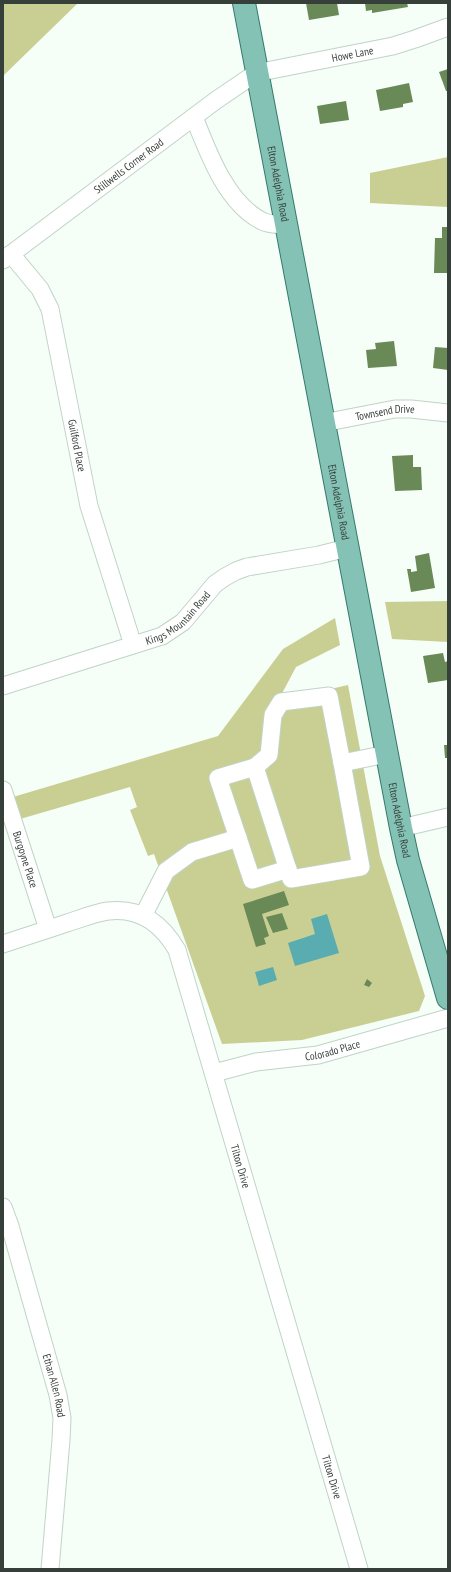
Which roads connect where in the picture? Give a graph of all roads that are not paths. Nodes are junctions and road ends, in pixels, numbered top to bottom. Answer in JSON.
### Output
{"nodes":[{"id":1,"x":244,"y":3,"type":"edge"},
{"id":2,"x":448,"y":27,"type":"edge"},
{"id":3,"x":256,"y":73,"type":"junction"},
{"id":4,"x":194,"y":117,"type":"junction"},
{"id":5,"x":287,"y":225,"type":"junction"},
{"id":6,"x":7,"y":257,"type":"edge"},
{"id":7,"x":448,"y":413,"type":"edge"},
{"id":8,"x":323,"y":423,"type":"junction"},
{"id":9,"x":347,"y":548,"type":"junction"},
{"id":10,"x":133,"y":645,"type":"junction"},
{"id":11,"x":3,"y":686,"type":"edge"},
{"id":12,"x":386,"y":754,"type":"junction"},
{"id":13,"x":342,"y":763,"type":"junction"},
{"id":14,"x":255,"y":767,"type":"junction"},
{"id":15,"x":3,"y":790,"type":"edge"},
{"id":16,"x":448,"y":817,"type":"edge"},
{"id":17,"x":400,"y":828,"type":"junction"},
{"id":18,"x":238,"y":838,"type":"junction"},
{"id":19,"x":288,"y":869,"type":"junction"},
{"id":20,"x":144,"y":916,"type":"junction"},
{"id":21,"x":48,"y":929,"type":"junction"},
{"id":22,"x":3,"y":944,"type":"edge"},
{"id":23,"x":448,"y":998,"type":"edge"},
{"id":24,"x":448,"y":1018,"type":"edge"},
{"id":25,"x":214,"y":1073,"type":"junction"},
{"id":26,"x":3,"y":1207,"type":"edge"},
{"id":27,"x":50,"y":1569,"type":"edge"},
{"id":28,"x":359,"y":1569,"type":"edge"}],
"edges":[{"from":1,"to":3,"type":"main road","name":"Elton Adelphia Road"},
{"from":2,"to":3,"type":"street","name":"Howe Lane"},
{"from":3,"to":4,"type":"street","name":"Stillwells Corner Road"},
{"from":3,"to":5,"type":"main road","name":"Elton Adelphia Road"},
{"from":4,"to":5,"type":"street"},
{"from":4,"to":6,"type":"street","name":"Stillwells Corner Road"},
{"from":5,"to":8,"type":"main road","name":"Elton Adelphia Road"},
{"from":6,"to":10,"type":"street","name":"Guilford Place"},
{"from":7,"to":8,"type":"street","name":"Townsend Drive"},
{"from":8,"to":9,"type":"main road","name":"Elton Adelphia Road"},
{"from":9,"to":10,"type":"street","name":"Kings Mountain Road"},
{"from":9,"to":12,"type":"main road","name":"Elton Adelphia Road"},
{"from":10,"to":11,"type":"street","name":"Kings Mountain Road"},
{"from":12,"to":13,"type":"street"},
{"from":12,"to":17,"type":"main road","name":"Elton Adelphia Road"},
{"from":13,"to":14,"type":"street"},
{"from":13,"to":19,"type":"street"},
{"from":14,"to":18,"type":"street"},
{"from":14,"to":19,"type":"street"},
{"from":15,"to":21,"type":"street","name":"Burgoyne Place"},
{"from":16,"to":17,"type":"street"},
{"from":17,"to":23,"type":"main road","name":"Elton Adelphia Road"},
{"from":18,"to":19,"type":"street"},
{"from":18,"to":20,"type":"street"},
{"from":20,"to":21,"type":"street","name":"Tilton Drive"},
{"from":20,"to":25,"type":"street","name":"Tilton Drive"},
{"from":21,"to":22,"type":"street","name":"Tilton Drive"},
{"from":24,"to":25,"type":"street","name":"Colorado Place"},
{"from":25,"to":28,"type":"street","name":"Tilton Drive"},
{"from":26,"to":27,"type":"street","name":"Ethan Allen Road"}]}
